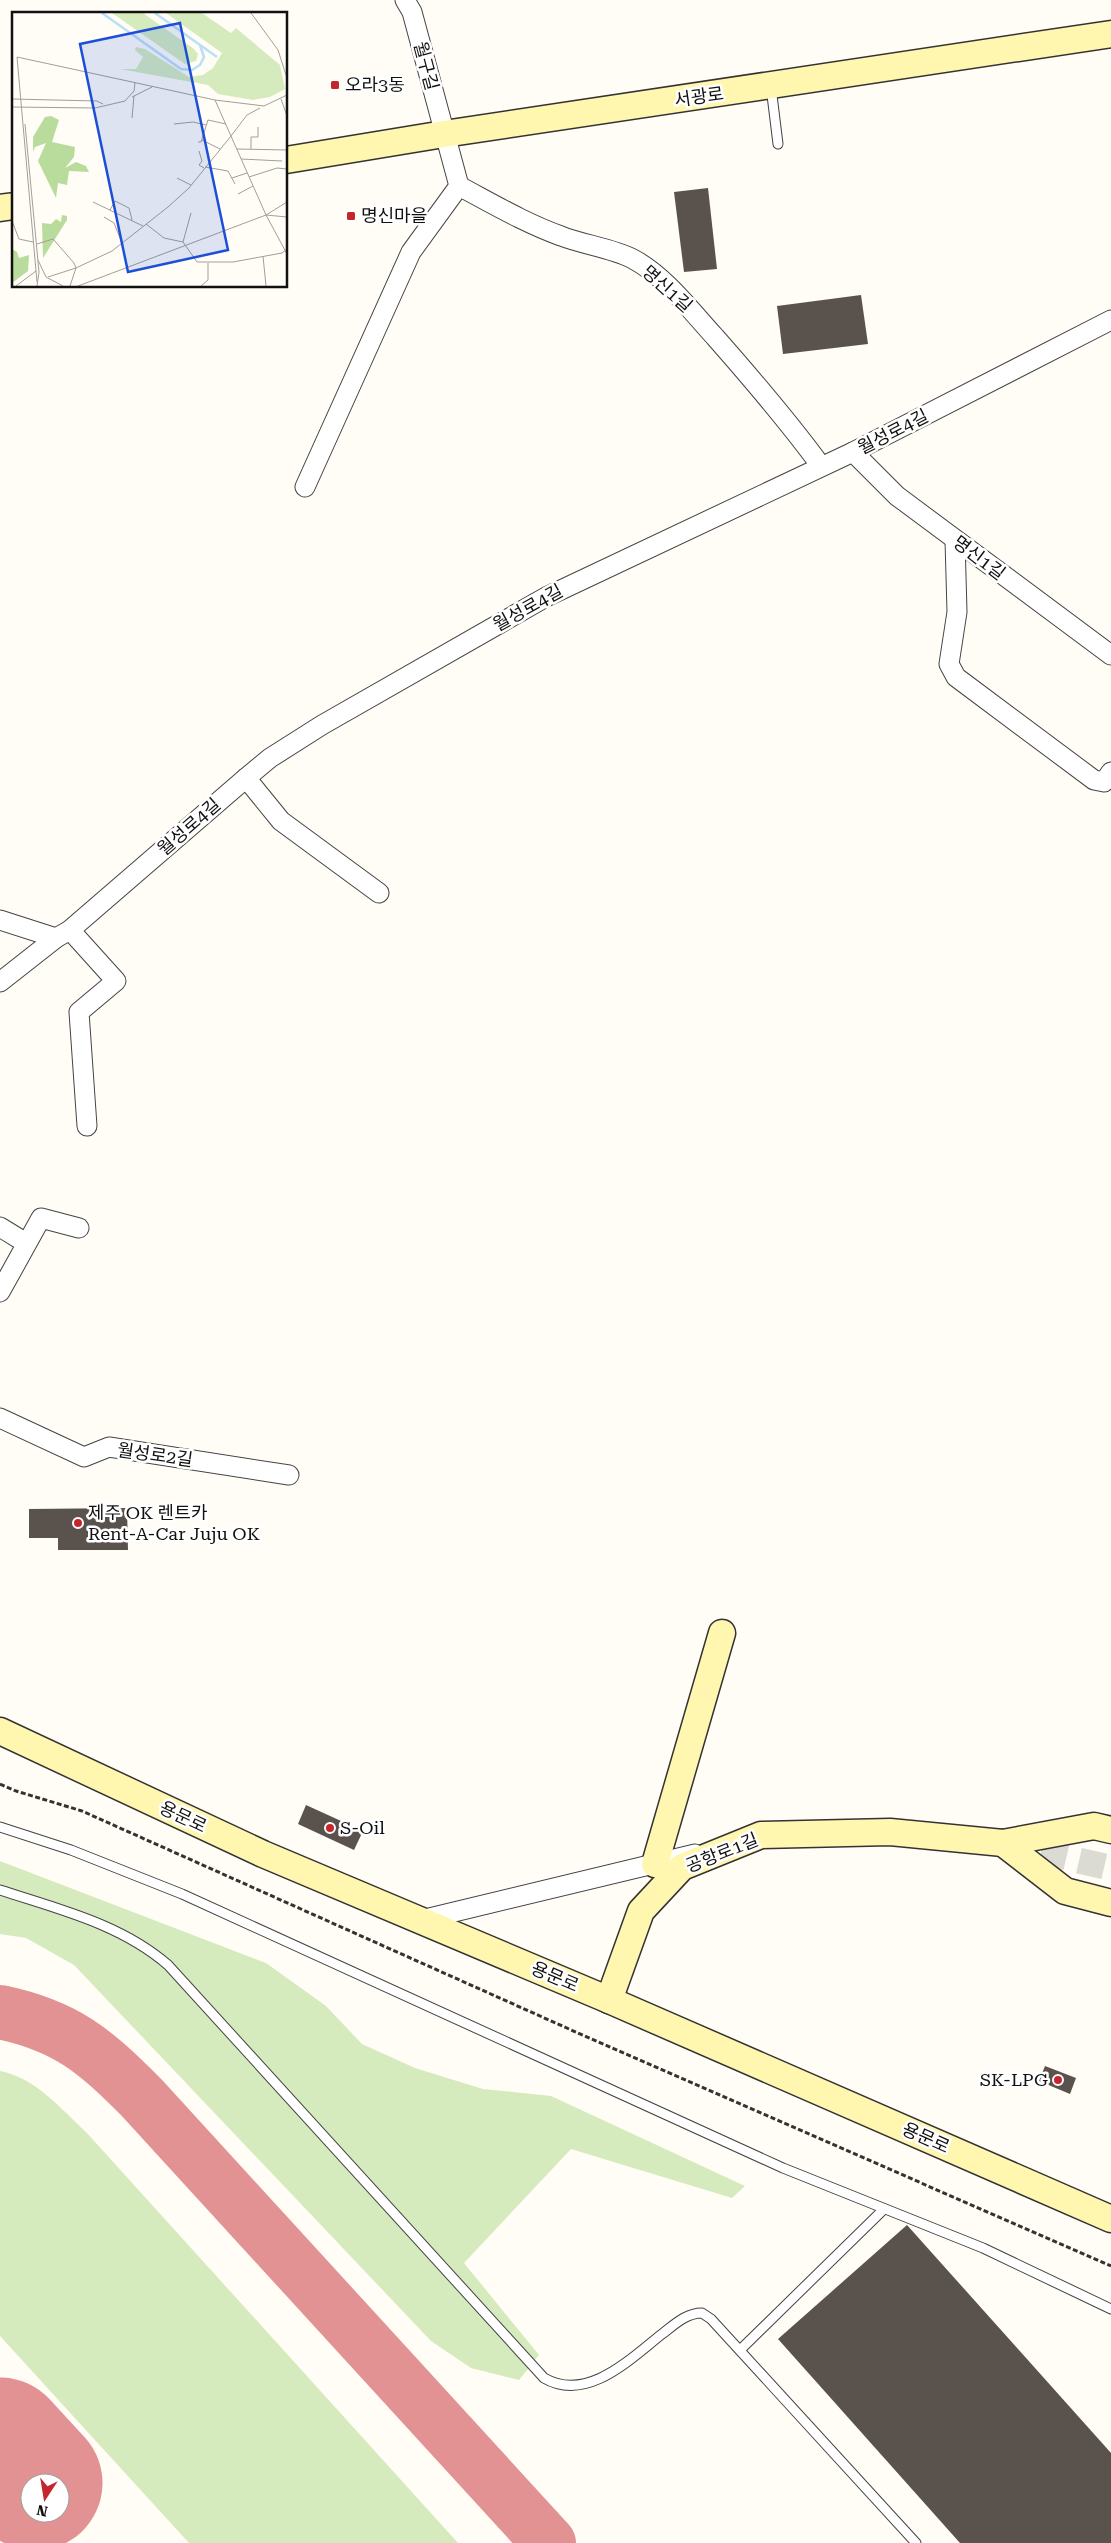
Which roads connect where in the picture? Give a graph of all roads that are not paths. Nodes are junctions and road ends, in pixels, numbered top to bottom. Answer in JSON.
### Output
{"nodes":[{"id":1,"x":405,"y":0,"type":"edge"},
{"id":2,"x":1111,"y":34,"type":"edge"},
{"id":3,"x":771,"y":87,"type":"junction"},
{"id":4,"x":444,"y":134,"type":"junction"},
{"id":5,"x":778,"y":144,"type":"dead end"},
{"id":6,"x":288,"y":160,"type":"edge"},
{"id":7,"x":459,"y":186,"type":"junction"},
{"id":8,"x":1111,"y":320,"type":"edge"},
{"id":9,"x":853,"y":452,"type":"junction"},
{"id":10,"x":820,"y":466,"type":"junction"},
{"id":11,"x":306,"y":488,"type":"dead end"},
{"id":12,"x":956,"y":540,"type":"junction"},
{"id":13,"x":1111,"y":655,"type":"edge"},
{"id":14,"x":1111,"y":772,"type":"edge"},
{"id":15,"x":246,"y":778,"type":"junction"},
{"id":16,"x":379,"y":893,"type":"dead end"},
{"id":17,"x":0,"y":920,"type":"edge"},
{"id":18,"x":63,"y":934,"type":"junction"},
{"id":19,"x":0,"y":982,"type":"edge"},
{"id":20,"x":87,"y":1126,"type":"dead end"},
{"id":21,"x":0,"y":1228,"type":"edge"},
{"id":22,"x":79,"y":1228,"type":"dead end"},
{"id":23,"x":26,"y":1243,"type":"junction"},
{"id":24,"x":0,"y":1292,"type":"edge"},
{"id":25,"x":0,"y":1418,"type":"edge"},
{"id":26,"x":289,"y":1474,"type":"dead end"},
{"id":27,"x":722,"y":1633,"type":"dead end"},
{"id":28,"x":0,"y":1731,"type":"edge"},
{"id":29,"x":0,"y":1826,"type":"edge"},
{"id":30,"x":1111,"y":1830,"type":"edge"},
{"id":31,"x":1004,"y":1843,"type":"junction"},
{"id":32,"x":740,"y":1844,"type":"junction"},
{"id":33,"x":655,"y":1864,"type":"junction"},
{"id":34,"x":0,"y":1890,"type":"edge"},
{"id":35,"x":1111,"y":1903,"type":"edge"},
{"id":36,"x":421,"y":1920,"type":"junction"},
{"id":37,"x":609,"y":2000,"type":"junction"},
{"id":38,"x":884,"y":2209,"type":"junction"},
{"id":39,"x":1111,"y":2218,"type":"edge"},
{"id":40,"x":1111,"y":2309,"type":"edge"},
{"id":41,"x":740,"y":2350,"type":"junction"},
{"id":42,"x":916,"y":2543,"type":"edge"}],
"edges":[{"from":1,"to":4,"type":"street","name":"월구길"},
{"from":2,"to":3,"type":"street","name":"서광로"},
{"from":3,"to":4,"type":"street","name":"서광로"},
{"from":3,"to":5,"type":"lane"},
{"from":4,"to":6,"type":"street","name":"서광로"},
{"from":4,"to":7,"type":"street","name":"월구길"},
{"from":7,"to":10,"type":"street","name":"명신1길"},
{"from":7,"to":11,"type":"street"},
{"from":8,"to":9,"type":"street","name":"월성로4길"},
{"from":9,"to":10,"type":"street","name":"월성로4길"},
{"from":9,"to":12,"type":"street","name":"명신1길"},
{"from":10,"to":15,"type":"street","name":"월성로4길"},
{"from":12,"to":13,"type":"street","name":"명신1길"},
{"from":12,"to":14,"type":"street"},
{"from":15,"to":16,"type":"street"},
{"from":15,"to":18,"type":"street","name":"월성로4길"},
{"from":17,"to":18,"type":"street"},
{"from":18,"to":19,"type":"street","name":"월성로4길"},
{"from":18,"to":20,"type":"street"},
{"from":21,"to":23,"type":"street"},
{"from":22,"to":23,"type":"street"},
{"from":23,"to":24,"type":"street"},
{"from":25,"to":26,"type":"street","name":"월성로2길"},
{"from":27,"to":33,"type":"street","name":"공항로1길"},
{"from":28,"to":36,"type":"street","name":"용문로"},
{"from":29,"to":38,"type":"lane"},
{"from":30,"to":31,"type":"street","name":"공항로1길"},
{"from":31,"to":32,"type":"street","name":"공항로1길"},
{"from":31,"to":35,"type":"street"},
{"from":32,"to":33,"type":"street"},
{"from":32,"to":37,"type":"street","name":"공항로1길"},
{"from":33,"to":36,"type":"street"},
{"from":34,"to":41,"type":"lane"},
{"from":36,"to":37,"type":"street","name":"용문로"},
{"from":37,"to":39,"type":"street","name":"용문로"},
{"from":38,"to":40,"type":"lane"},
{"from":38,"to":41,"type":"lane"},
{"from":41,"to":42,"type":"lane"}]}
